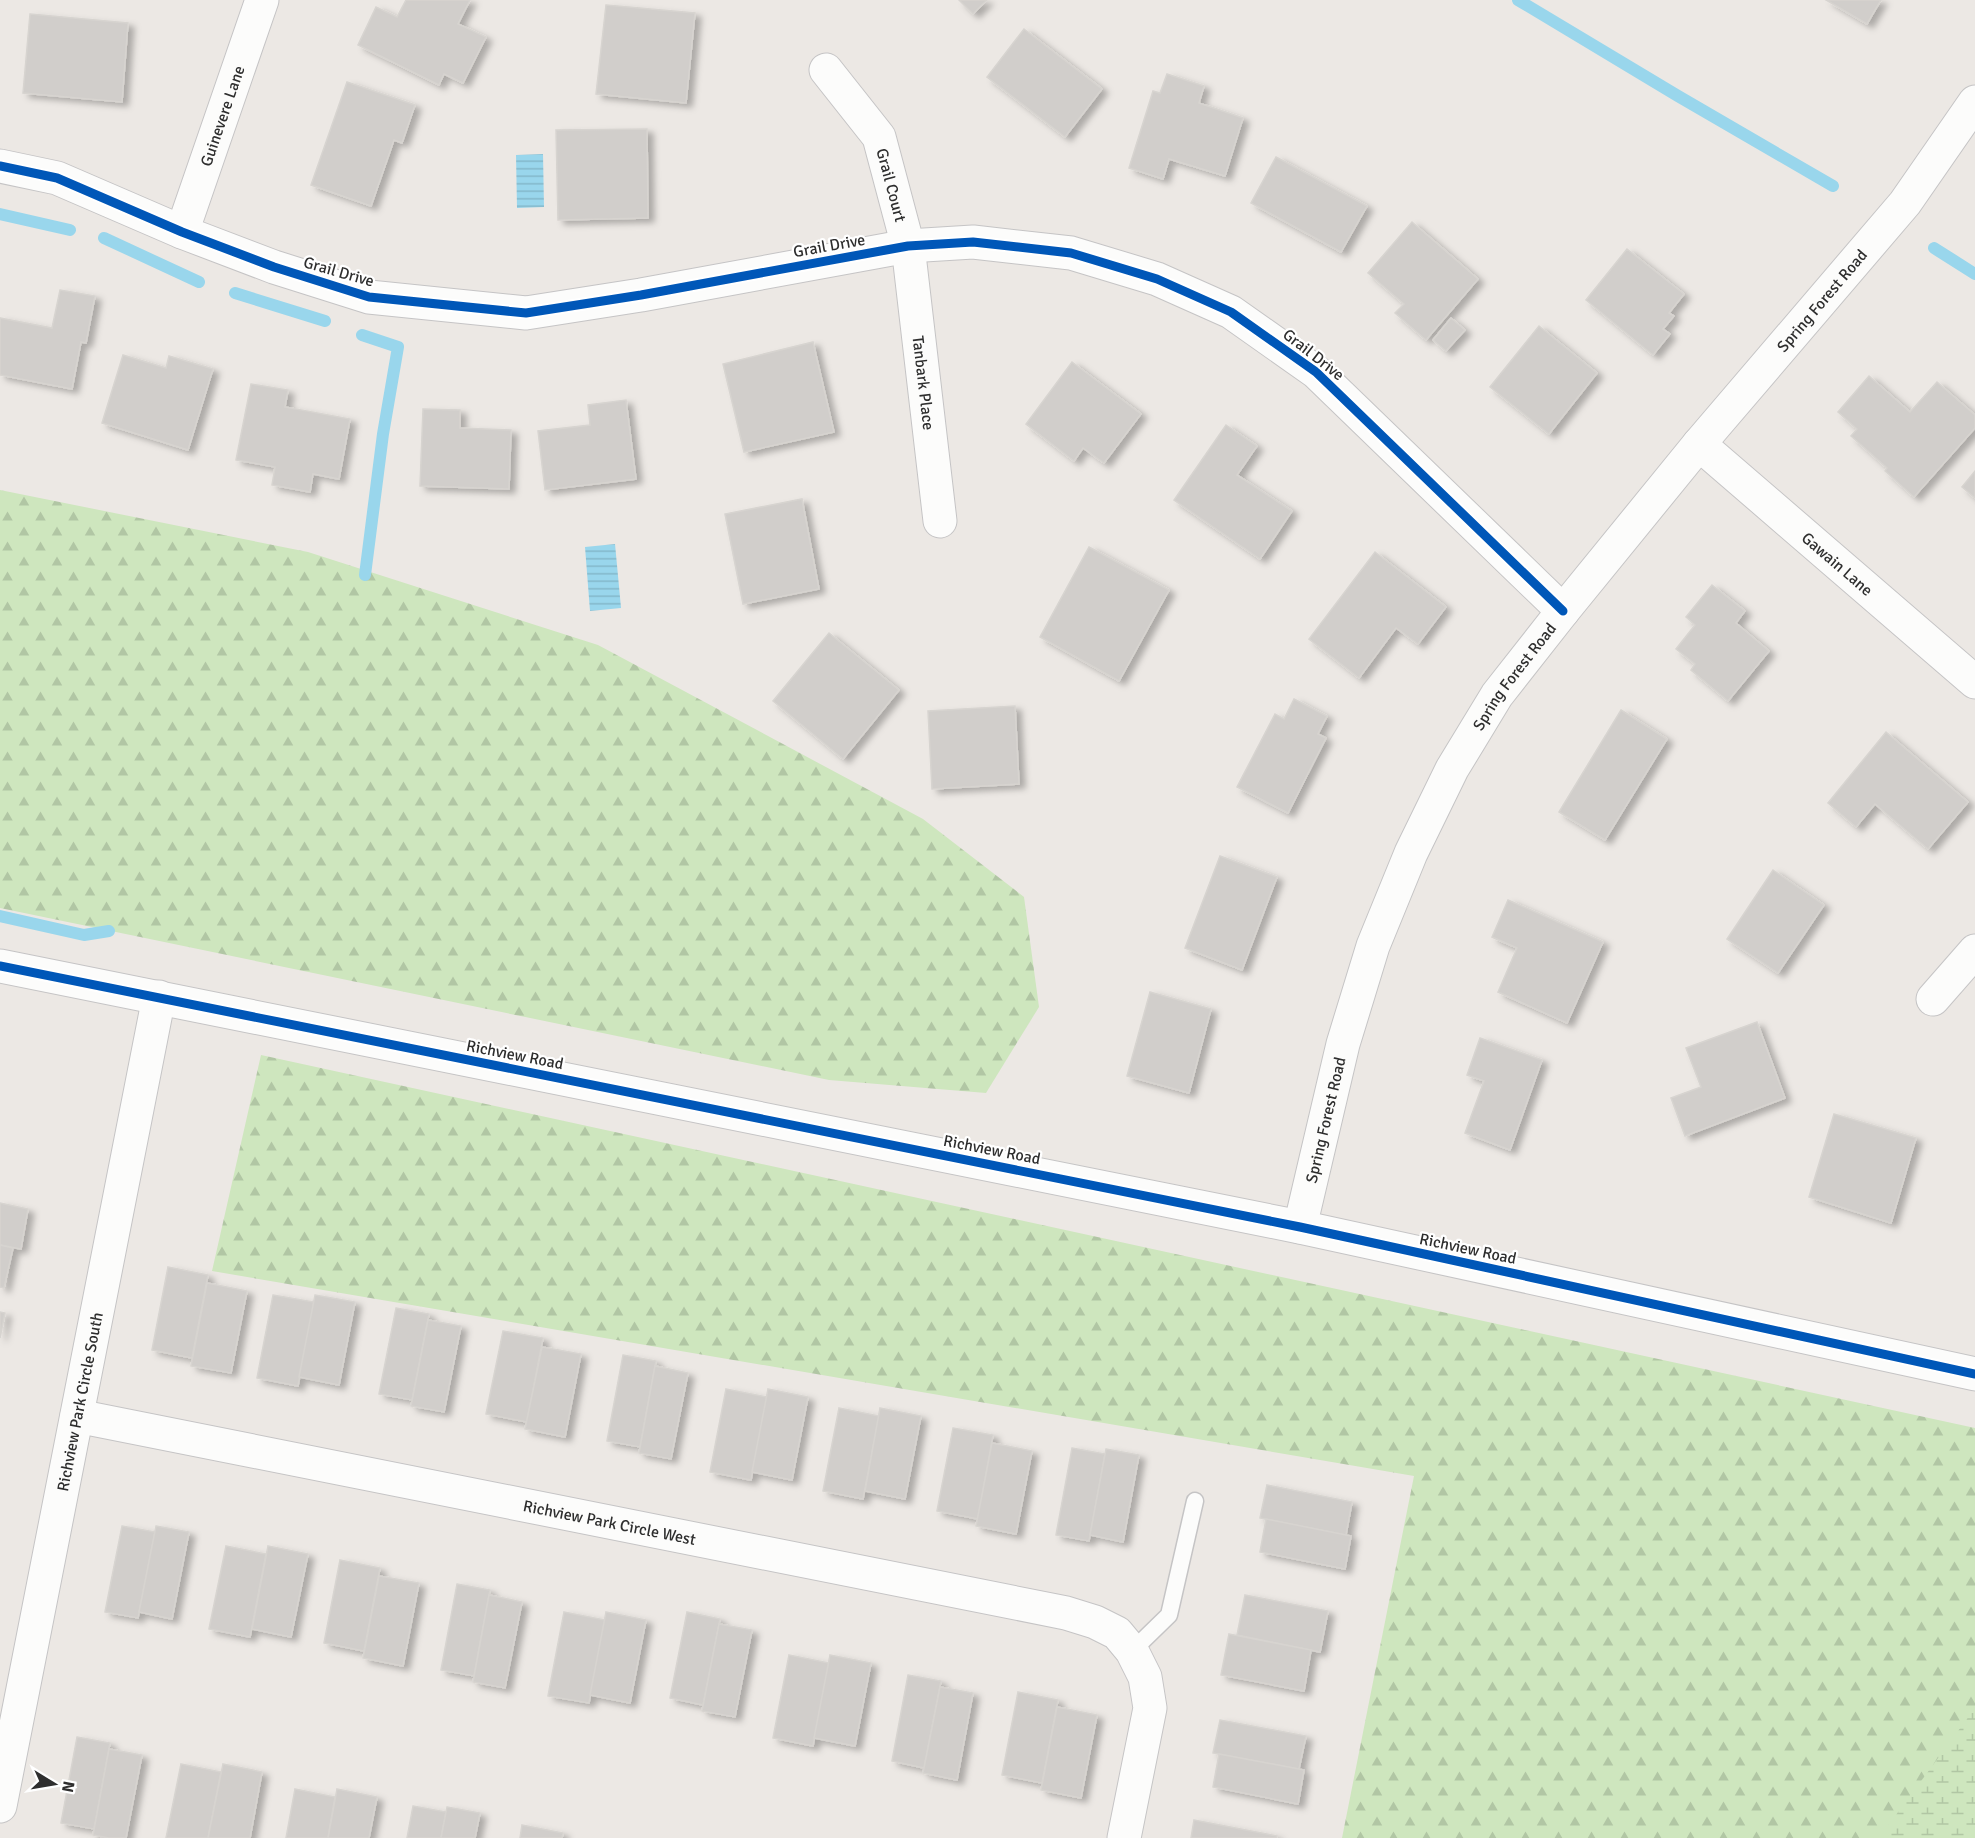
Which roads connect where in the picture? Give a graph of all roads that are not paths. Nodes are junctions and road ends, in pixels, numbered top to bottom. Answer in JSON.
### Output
{"nodes":[{"id":1,"x":262,"y":0,"type":"edge"},
{"id":2,"x":826,"y":70,"type":"dead end"},
{"id":3,"x":1975,"y":102,"type":"edge"},
{"id":4,"x":0,"y":166,"type":"edge"},
{"id":5,"x":182,"y":232,"type":"junction"},
{"id":6,"x":908,"y":246,"type":"junction"},
{"id":7,"x":1700,"y":444,"type":"junction"},
{"id":8,"x":940,"y":521,"type":"dead end"},
{"id":9,"x":1563,"y":611,"type":"junction"},
{"id":10,"x":1975,"y":682,"type":"edge"},
{"id":11,"x":1975,"y":951,"type":"edge"},
{"id":12,"x":0,"y":966,"type":"edge"},
{"id":13,"x":159,"y":997,"type":"junction"},
{"id":14,"x":1933,"y":999,"type":"dead end"},
{"id":15,"x":1300,"y":1227,"type":"junction"},
{"id":16,"x":1975,"y":1374,"type":"edge"},
{"id":17,"x":77,"y":1416,"type":"junction"},
{"id":18,"x":1195,"y":1501,"type":"dead end"},
{"id":19,"x":1132,"y":1651,"type":"junction"},
{"id":20,"x":0,"y":1806,"type":"edge"},
{"id":21,"x":1124,"y":1838,"type":"edge"}],
"edges":[{"from":1,"to":5,"type":"street","name":"Guinevere Lane"},
{"from":2,"to":6,"type":"street","name":"Grail Court"},
{"from":3,"to":7,"type":"street","name":"Spring Forest Road"},
{"from":4,"to":5,"type":"street","name":"Grail Drive"},
{"from":5,"to":6,"type":"street","name":"Grail Drive"},
{"from":6,"to":8,"type":"street","name":"Tanbark Place"},
{"from":6,"to":9,"type":"street","name":"Grail Drive"},
{"from":7,"to":9,"type":"street","name":"Spring Forest Road"},
{"from":7,"to":10,"type":"street","name":"Gawain Lane"},
{"from":9,"to":15,"type":"street","name":"Spring Forest Road"},
{"from":11,"to":14,"type":"street"},
{"from":12,"to":13,"type":"street","name":"Richview Road"},
{"from":13,"to":15,"type":"street","name":"Richview Road"},
{"from":13,"to":17,"type":"street","name":"Richview Park Circle South"},
{"from":15,"to":16,"type":"street","name":"Richview Road"},
{"from":17,"to":19,"type":"street","name":"Richview Park Circle West"},
{"from":17,"to":20,"type":"street","name":"Richview Park Circle South"},
{"from":18,"to":19,"type":"lane"},
{"from":19,"to":21,"type":"street","name":"Richview Park Circle West"}]}
